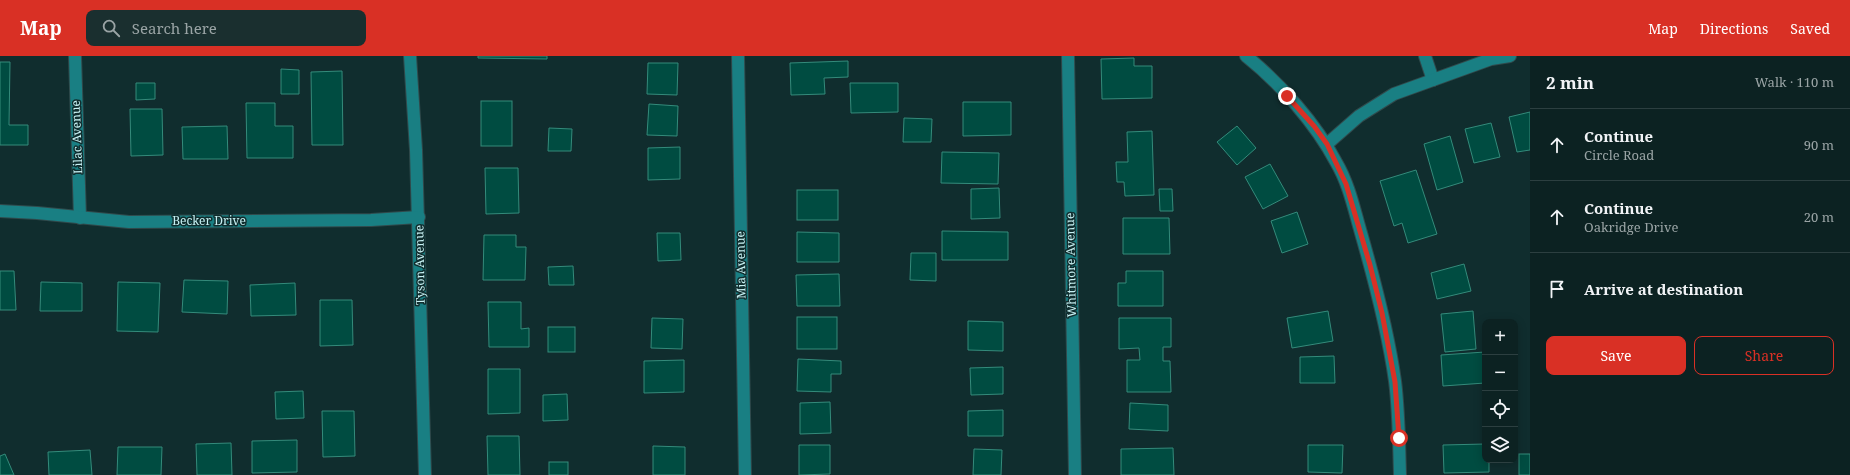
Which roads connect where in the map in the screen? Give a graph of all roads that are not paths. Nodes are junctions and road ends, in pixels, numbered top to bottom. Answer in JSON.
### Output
{"nodes":[{"id":1,"x":75,"y":56,"type":"edge"},
{"id":2,"x":410,"y":56,"type":"edge"},
{"id":3,"x":738,"y":56,"type":"edge"},
{"id":4,"x":1068,"y":56,"type":"edge"},
{"id":5,"x":1246,"y":56,"type":"edge"},
{"id":6,"x":1425,"y":56,"type":"edge"},
{"id":7,"x":1510,"y":56,"type":"edge"},
{"id":8,"x":1433,"y":80,"type":"junction"},
{"id":9,"x":1327,"y":144,"type":"junction"},
{"id":10,"x":0,"y":211,"type":"edge"},
{"id":11,"x":419,"y":217,"type":"junction"},
{"id":12,"x":80,"y":218,"type":"junction"},
{"id":13,"x":425,"y":475,"type":"edge"},
{"id":14,"x":745,"y":475,"type":"edge"},
{"id":15,"x":1075,"y":475,"type":"edge"},
{"id":16,"x":1400,"y":475,"type":"edge"}],
"edges":[{"from":1,"to":12,"type":"street","name":"Lilac Avenue"},
{"from":2,"to":11,"type":"street","name":"Tyson Avenue"},
{"from":3,"to":14,"type":"street","name":"Mia Avenue"},
{"from":4,"to":15,"type":"street","name":"Whitmore Avenue"},
{"from":5,"to":9,"type":"street"},
{"from":6,"to":8,"type":"street"},
{"from":7,"to":8,"type":"street"},
{"from":8,"to":9,"type":"street"},
{"from":9,"to":16,"type":"street"},
{"from":10,"to":12,"type":"street","name":"Becker Drive"},
{"from":11,"to":12,"type":"street","name":"Becker Drive"},
{"from":11,"to":13,"type":"street","name":"Tyson Avenue"}]}
